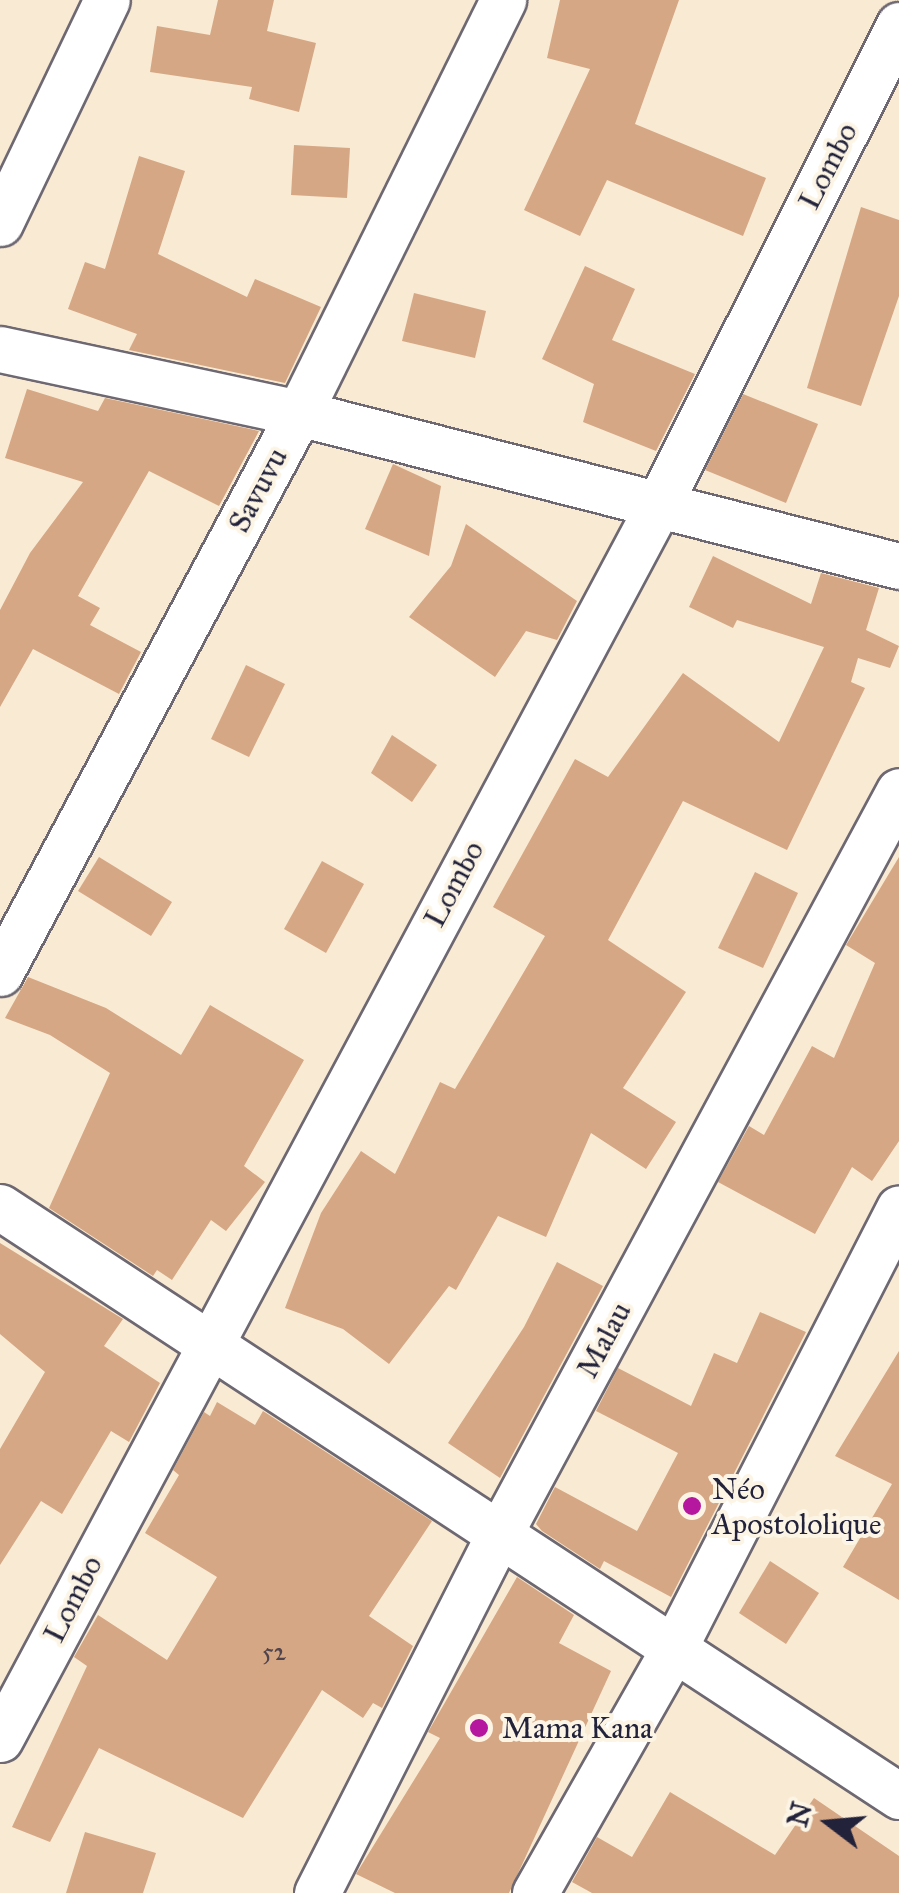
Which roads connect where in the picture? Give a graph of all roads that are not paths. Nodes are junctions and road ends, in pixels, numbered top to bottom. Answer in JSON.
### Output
{"nodes":[{"id":1,"x":107,"y":0,"type":"edge"},
{"id":2,"x":503,"y":0,"type":"edge"},
{"id":3,"x":899,"y":25,"type":"edge"},
{"id":4,"x":0,"y":223,"type":"edge"},
{"id":5,"x":0,"y":348,"type":"edge"},
{"id":6,"x":300,"y":413,"type":"junction"},
{"id":7,"x":658,"y":506,"type":"junction"},
{"id":8,"x":899,"y":566,"type":"edge"},
{"id":9,"x":899,"y":791,"type":"edge"},
{"id":10,"x":0,"y":972,"type":"edge"},
{"id":11,"x":0,"y":1207,"type":"edge"},
{"id":12,"x":899,"y":1208,"type":"edge"},
{"id":13,"x":207,"y":1341,"type":"junction"},
{"id":14,"x":501,"y":1531,"type":"junction"},
{"id":15,"x":674,"y":1650,"type":"junction"},
{"id":16,"x":0,"y":1739,"type":"edge"},
{"id":17,"x":899,"y":1796,"type":"edge"},
{"id":18,"x":317,"y":1893,"type":"edge"},
{"id":19,"x":534,"y":1893,"type":"edge"}],
"edges":[{"from":1,"to":4,"type":"street"},
{"from":2,"to":6,"type":"street","name":"Savuvu"},
{"from":3,"to":7,"type":"street","name":"Lombo"},
{"from":5,"to":6,"type":"street"},
{"from":6,"to":7,"type":"street"},
{"from":6,"to":10,"type":"street","name":"Savuvu"},
{"from":7,"to":8,"type":"street"},
{"from":7,"to":13,"type":"street","name":"Lombo"},
{"from":9,"to":14,"type":"street","name":"Malau"},
{"from":11,"to":13,"type":"street"},
{"from":12,"to":15,"type":"street"},
{"from":13,"to":14,"type":"street"},
{"from":13,"to":16,"type":"street","name":"Lombo"},
{"from":14,"to":15,"type":"street"},
{"from":14,"to":18,"type":"street","name":"Malau"},
{"from":15,"to":17,"type":"street"},
{"from":15,"to":19,"type":"street"}]}
